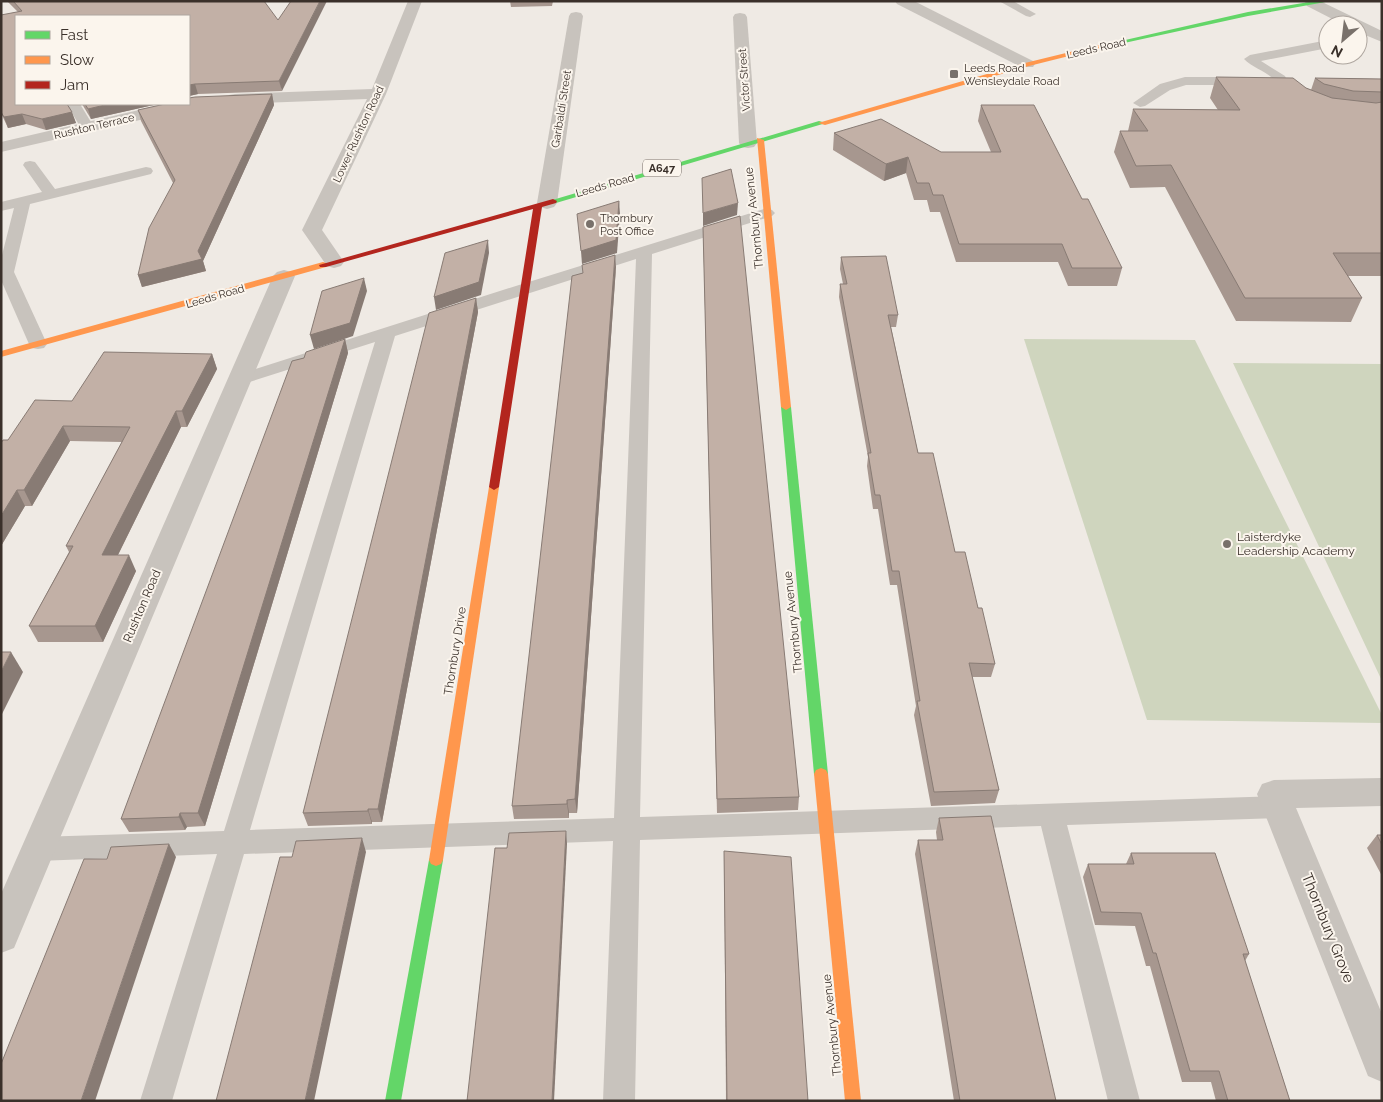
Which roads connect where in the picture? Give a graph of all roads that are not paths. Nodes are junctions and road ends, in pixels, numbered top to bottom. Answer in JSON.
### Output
{"nodes":[{"id":1,"x":415,"y":1,"type":"edge"},
{"id":2,"x":902,"y":1,"type":"edge"},
{"id":3,"x":1004,"y":1,"type":"edge"},
{"id":4,"x":1328,"y":1,"type":"edge"},
{"id":5,"x":1288,"y":4,"type":"edge"},
{"id":6,"x":1312,"y":4,"type":"junction"},
{"id":7,"x":1030,"y":14,"type":"dead end"},
{"id":8,"x":1336,"y":15,"type":"edge"},
{"id":9,"x":576,"y":16,"type":"dead end"},
{"id":10,"x":740,"y":17,"type":"dead end"},
{"id":11,"x":1368,"y":30,"type":"edge"},
{"id":12,"x":1382,"y":37,"type":"edge"},
{"id":13,"x":1318,"y":46,"type":"edge"},
{"id":14,"x":1027,"y":64,"type":"junction"},
{"id":15,"x":1282,"y":84,"type":"junction"},
{"id":16,"x":378,"y":94,"type":"junction"},
{"id":17,"x":217,"y":100,"type":"edge"},
{"id":18,"x":1140,"y":102,"type":"dead end"},
{"id":19,"x":1304,"y":104,"type":"edge"},
{"id":20,"x":174,"y":105,"type":"edge"},
{"id":21,"x":75,"y":106,"type":"dead end"},
{"id":22,"x":156,"y":107,"type":"edge"},
{"id":23,"x":87,"y":127,"type":"junction"},
{"id":24,"x":754,"y":141,"type":"junction"},
{"id":25,"x":1,"y":147,"type":"edge"},
{"id":26,"x":30,"y":165,"type":"dead end"},
{"id":27,"x":146,"y":171,"type":"dead end"},
{"id":28,"x":51,"y":194,"type":"junction"},
{"id":29,"x":22,"y":201,"type":"junction"},
{"id":30,"x":542,"y":204,"type":"junction"},
{"id":31,"x":1,"y":207,"type":"edge"},
{"id":32,"x":767,"y":213,"type":"junction"},
{"id":33,"x":644,"y":251,"type":"junction"},
{"id":34,"x":334,"y":262,"type":"junction"},
{"id":35,"x":284,"y":276,"type":"junction"},
{"id":36,"x":525,"y":288,"type":"junction"},
{"id":37,"x":387,"y":332,"type":"junction"},
{"id":38,"x":38,"y":344,"type":"junction"},
{"id":39,"x":1,"y":354,"type":"edge"},
{"id":40,"x":240,"y":380,"type":"junction"},
{"id":41,"x":1382,"y":792,"type":"edge"},
{"id":42,"x":1276,"y":800,"type":"junction"},
{"id":43,"x":1051,"y":814,"type":"junction"},
{"id":44,"x":826,"y":822,"type":"junction"},
{"id":45,"x":627,"y":829,"type":"junction"},
{"id":46,"x":440,"y":835,"type":"junction"},
{"id":47,"x":234,"y":842,"type":"junction"},
{"id":48,"x":38,"y":849,"type":"junction"},
{"id":49,"x":1,"y":936,"type":"edge"},
{"id":50,"x":1382,"y":1062,"type":"edge"},
{"id":51,"x":156,"y":1101,"type":"edge"},
{"id":52,"x":393,"y":1101,"type":"edge"},
{"id":53,"x":619,"y":1101,"type":"edge"},
{"id":54,"x":853,"y":1101,"type":"edge"},
{"id":55,"x":1124,"y":1101,"type":"edge"}],
"edges":[{"from":1,"to":16,"type":"street","name":"Lower Rushton Road"},
{"from":2,"to":14,"type":"street"},
{"from":3,"to":7,"type":"lane"},
{"from":4,"to":6,"type":"main road","name":"Leeds Road","number":"A647"},
{"from":5,"to":6,"type":"main road","name":"Leeds Road","number":"A647"},
{"from":5,"to":14,"type":"main road","name":"Leeds Road","number":"A647"},
{"from":6,"to":8,"type":"street"},
{"from":9,"to":30,"type":"street","name":"Garibaldi Street"},
{"from":10,"to":24,"type":"street","name":"Victor Street"},
{"from":11,"to":12,"type":"street"},
{"from":13,"to":15,"type":"lane"},
{"from":14,"to":24,"type":"main road","name":"Leeds Road","number":"A647"},
{"from":15,"to":18,"type":"lane"},
{"from":15,"to":19,"type":"lane"},
{"from":16,"to":17,"type":"street"},
{"from":16,"to":34,"type":"street","name":"Lower Rushton Road"},
{"from":20,"to":22,"type":"street","name":"Rushton Terrace"},
{"from":21,"to":23,"type":"lane"},
{"from":22,"to":23,"type":"street","name":"Rushton Terrace"},
{"from":23,"to":25,"type":"street","name":"Rushton Terrace"},
{"from":24,"to":30,"type":"main road","name":"Leeds Road","number":"A647"},
{"from":24,"to":32,"type":"main road","name":"Thornbury Avenue"},
{"from":26,"to":28,"type":"lane"},
{"from":27,"to":28,"type":"lane"},
{"from":28,"to":29,"type":"lane"},
{"from":29,"to":31,"type":"lane"},
{"from":29,"to":38,"type":"lane"},
{"from":30,"to":34,"type":"main road","name":"Leeds Road","number":"A647"},
{"from":30,"to":36,"type":"main road","name":"Thornbury Drive"},
{"from":32,"to":33,"type":"lane"},
{"from":32,"to":44,"type":"main road","name":"Thornbury Avenue"},
{"from":33,"to":36,"type":"lane"},
{"from":33,"to":45,"type":"lane"},
{"from":34,"to":35,"type":"main road","name":"Leeds Road","number":"A647"},
{"from":35,"to":38,"type":"main road","name":"Leeds Road","number":"A647"},
{"from":35,"to":40,"type":"street","name":"Rushton Road"},
{"from":36,"to":37,"type":"lane"},
{"from":36,"to":46,"type":"main road","name":"Thornbury Drive"},
{"from":37,"to":40,"type":"lane"},
{"from":37,"to":47,"type":"lane"},
{"from":38,"to":39,"type":"main road","name":"Leeds Road","number":"A647"},
{"from":40,"to":48,"type":"street","name":"Rushton Road"},
{"from":41,"to":42,"type":"street"},
{"from":42,"to":43,"type":"lane"},
{"from":42,"to":50,"type":"street","name":"Thornbury Grove"},
{"from":43,"to":44,"type":"lane"},
{"from":43,"to":55,"type":"lane"},
{"from":44,"to":45,"type":"lane"},
{"from":44,"to":54,"type":"main road","name":"Thornbury Avenue"},
{"from":45,"to":46,"type":"lane"},
{"from":45,"to":53,"type":"lane"},
{"from":46,"to":47,"type":"lane"},
{"from":46,"to":52,"type":"main road","name":"Thornbury Drive"},
{"from":47,"to":48,"type":"lane"},
{"from":47,"to":51,"type":"lane"},
{"from":48,"to":49,"type":"street","name":"Rushton Road"}]}
